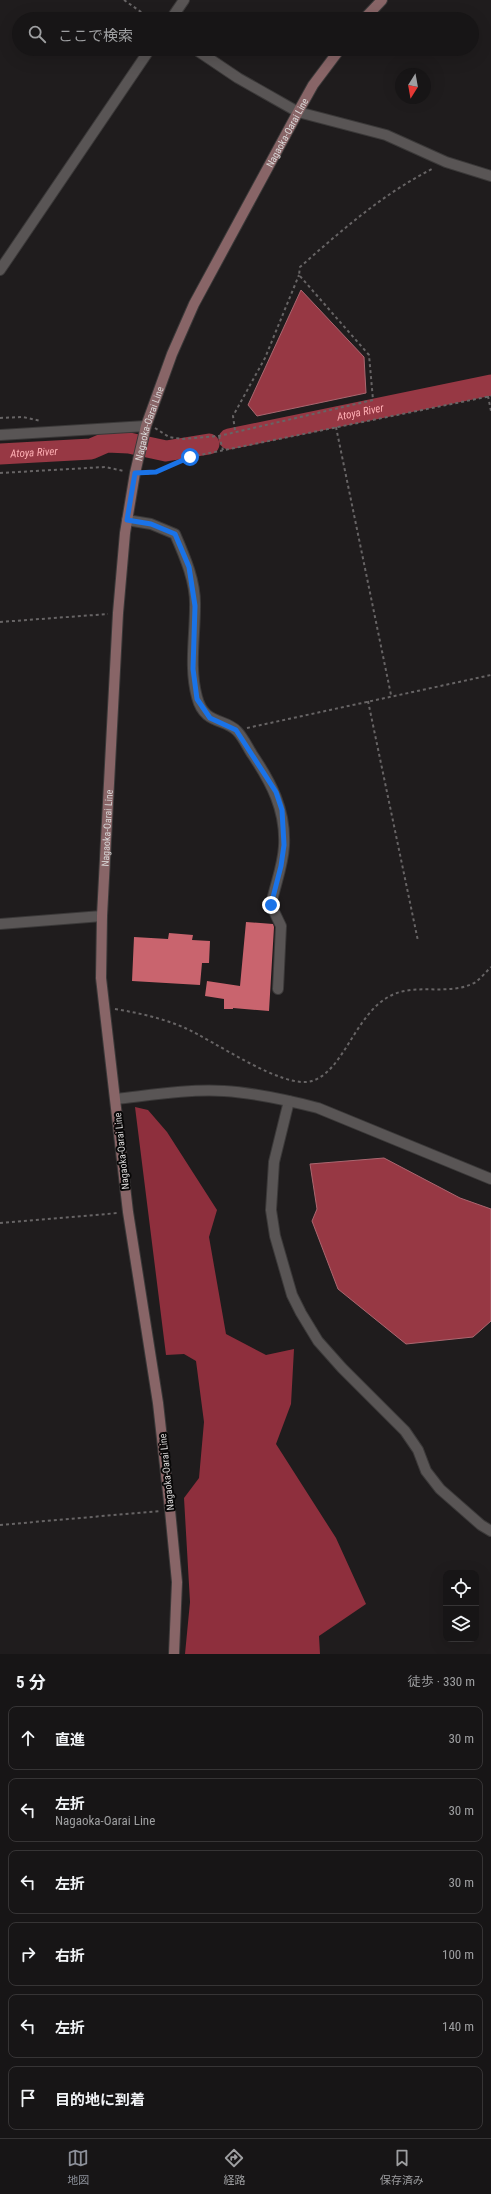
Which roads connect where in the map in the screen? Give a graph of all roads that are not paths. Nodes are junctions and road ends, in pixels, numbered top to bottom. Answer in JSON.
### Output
{"nodes":[{"id":1,"x":184,"y":0,"type":"edge"},
{"id":2,"x":382,"y":0,"type":"edge"},
{"id":3,"x":176,"y":12,"type":"edge"},
{"id":4,"x":371,"y":12,"type":"edge"},
{"id":5,"x":145,"y":56,"type":"edge"},
{"id":6,"x":205,"y":56,"type":"edge"},
{"id":7,"x":335,"y":56,"type":"edge"},
{"id":8,"x":298,"y":112,"type":"junction"},
{"id":9,"x":491,"y":176,"type":"edge"},
{"id":10,"x":0,"y":270,"type":"edge"},
{"id":11,"x":146,"y":429,"type":"junction"},
{"id":12,"x":0,"y":435,"type":"edge"},
{"id":13,"x":127,"y":520,"type":"junction"},
{"id":14,"x":102,"y":916,"type":"junction"},
{"id":15,"x":0,"y":924,"type":"edge"},
{"id":16,"x":278,"y":989,"type":"dead end"},
{"id":17,"x":116,"y":1099,"type":"junction"},
{"id":18,"x":289,"y":1101,"type":"junction"},
{"id":19,"x":491,"y":1179,"type":"edge"},
{"id":20,"x":491,"y":1530,"type":"edge"},
{"id":21,"x":174,"y":1654,"type":"edge"}],
"edges":[{"from":1,"to":3,"type":"street"},
{"from":2,"to":4,"type":"main road"},
{"from":5,"to":10,"type":"street"},
{"from":6,"to":8,"type":"street"},
{"from":7,"to":8,"type":"main road","name":"Nagaoka-Oarai Line"},
{"from":8,"to":9,"type":"street"},
{"from":8,"to":11,"type":"main road","name":"Nagaoka-Oarai Line"},
{"from":11,"to":12,"type":"street"},
{"from":11,"to":13,"type":"main road","name":"Nagaoka-Oarai Line"},
{"from":13,"to":14,"type":"main road","name":"Nagaoka-Oarai Line"},
{"from":13,"to":16,"type":"street"},
{"from":14,"to":15,"type":"street"},
{"from":14,"to":17,"type":"main road","name":"Nagaoka-Oarai Line"},
{"from":17,"to":18,"type":"street"},
{"from":17,"to":21,"type":"main road","name":"Nagaoka-Oarai Line"},
{"from":18,"to":19,"type":"street"},
{"from":18,"to":20,"type":"street"}]}
